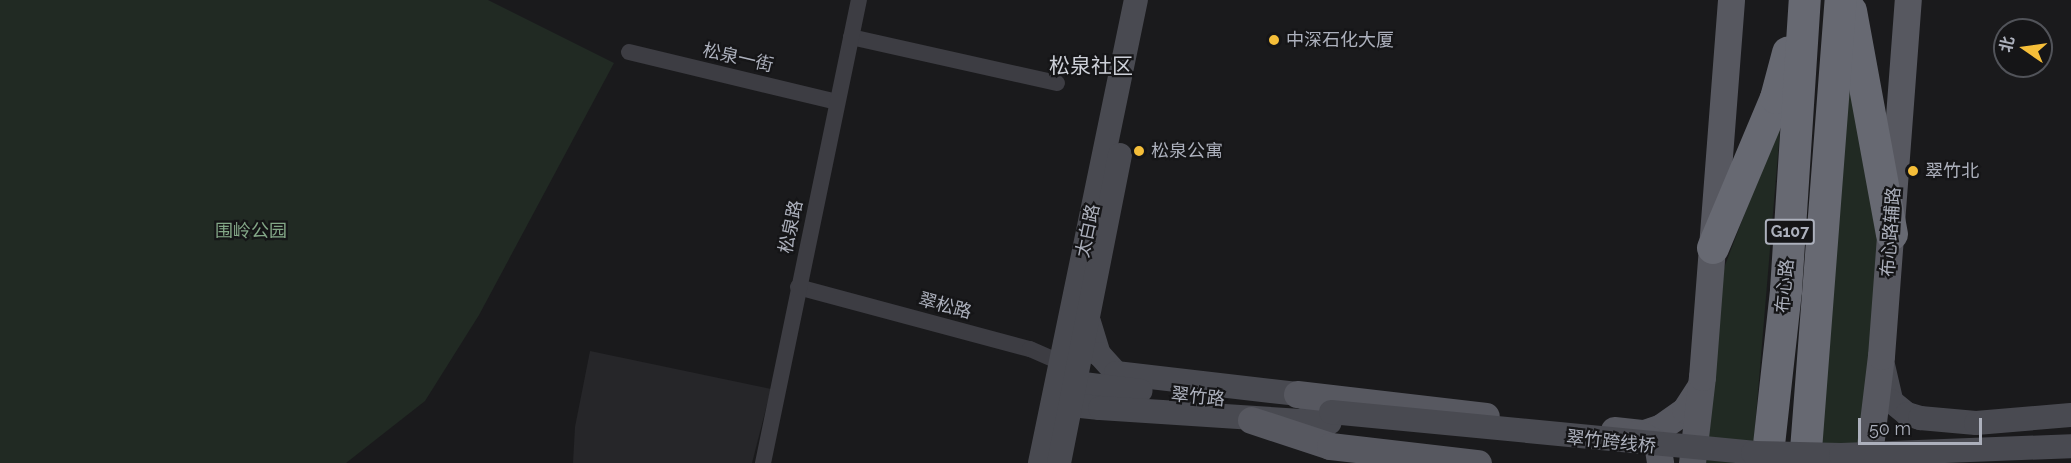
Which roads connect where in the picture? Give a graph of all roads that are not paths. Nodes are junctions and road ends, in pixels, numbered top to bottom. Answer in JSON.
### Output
{"nodes":[{"id":1,"x":859,"y":0,"type":"edge"},
{"id":2,"x":1136,"y":0,"type":"edge"},
{"id":3,"x":1151,"y":0,"type":"edge"},
{"id":4,"x":1731,"y":0,"type":"edge"},
{"id":5,"x":1804,"y":0,"type":"edge"},
{"id":6,"x":1840,"y":0,"type":"edge"},
{"id":7,"x":1850,"y":0,"type":"edge"},
{"id":8,"x":1908,"y":0,"type":"edge"},
{"id":9,"x":851,"y":37,"type":"junction"},
{"id":10,"x":629,"y":52,"type":"dead end"},
{"id":11,"x":1057,"y":83,"type":"dead end"},
{"id":12,"x":837,"y":102,"type":"junction"},
{"id":13,"x":1892,"y":234,"type":"junction"},
{"id":14,"x":1713,"y":248,"type":"junction"},
{"id":15,"x":798,"y":287,"type":"junction"},
{"id":16,"x":1089,"y":310,"type":"junction"},
{"id":17,"x":1881,"y":356,"type":"junction"},
{"id":18,"x":1702,"y":377,"type":"junction"},
{"id":19,"x":1068,"y":382,"type":"junction"},
{"id":20,"x":1297,"y":394,"type":"junction"},
{"id":21,"x":2071,"y":415,"type":"edge"},
{"id":22,"x":1331,"y":417,"type":"junction"},
{"id":23,"x":1251,"y":420,"type":"junction"},
{"id":24,"x":1976,"y":423,"type":"junction"},
{"id":25,"x":1634,"y":433,"type":"junction"},
{"id":26,"x":2071,"y":446,"type":"edge"},
{"id":27,"x":2071,"y":456,"type":"edge"},
{"id":28,"x":763,"y":463,"type":"edge"},
{"id":29,"x":1040,"y":463,"type":"edge"},
{"id":30,"x":1059,"y":463,"type":"edge"},
{"id":31,"x":1478,"y":463,"type":"edge"},
{"id":32,"x":1660,"y":463,"type":"edge"},
{"id":33,"x":1692,"y":463,"type":"edge"},
{"id":34,"x":1704,"y":463,"type":"edge"},
{"id":35,"x":1767,"y":463,"type":"edge"},
{"id":36,"x":1805,"y":463,"type":"edge"},
{"id":37,"x":1868,"y":463,"type":"edge"},
{"id":38,"x":1921,"y":463,"type":"edge"},
{"id":39,"x":1987,"y":463,"type":"edge"}],
"edges":[{"from":1,"to":9,"type":"street","name":"松泉路"},
{"from":2,"to":19,"type":"main road","name":"太白路"},
{"from":3,"to":16,"type":"main road","name":"太白路"},
{"from":4,"to":14,"type":"main road"},
{"from":5,"to":14,"type":"highway"},
{"from":5,"to":35,"type":"highway","name":"布心路","number":"G107"},
{"from":6,"to":36,"type":"highway","name":"布心路","number":"G107"},
{"from":7,"to":13,"type":"highway"},
{"from":8,"to":13,"type":"main road","name":"布心路辅路"},
{"from":9,"to":11,"type":"street"},
{"from":9,"to":12,"type":"street","name":"松泉路"},
{"from":10,"to":12,"type":"street","name":"松泉一街"},
{"from":12,"to":15,"type":"street","name":"松泉路"},
{"from":13,"to":17,"type":"main road","name":"布心路辅路"},
{"from":14,"to":18,"type":"main road"},
{"from":15,"to":19,"type":"street","name":"翠松路"},
{"from":15,"to":28,"type":"street","name":"松泉路"},
{"from":16,"to":19,"type":"main road","name":"太白路"},
{"from":16,"to":20,"type":"main road","name":"翠竹路"},
{"from":17,"to":24,"type":"main road"},
{"from":17,"to":37,"type":"main road","name":"布心路辅路"},
{"from":18,"to":25,"type":"main road"},
{"from":18,"to":33,"type":"main road"},
{"from":19,"to":22,"type":"main road","name":"翠竹路"},
{"from":19,"to":23,"type":"main road","name":"翠竹路"},
{"from":19,"to":29,"type":"main road","name":"太白路"},
{"from":19,"to":30,"type":"main road","name":"太白路"},
{"from":20,"to":22,"type":"main road","name":"翠竹路"},
{"from":20,"to":25,"type":"main road"},
{"from":21,"to":24,"type":"main road"},
{"from":22,"to":23,"type":"main road","name":"翠竹路"},
{"from":22,"to":26,"type":"main road","name":"翠竹跨线桥","bridge":true},
{"from":22,"to":34,"type":"main road","name":"翠竹跨线桥"},
{"from":23,"to":31,"type":"main road"},
{"from":24,"to":38,"type":"main road"},
{"from":25,"to":32,"type":"main road"},
{"from":27,"to":39,"type":"main road"}]}
